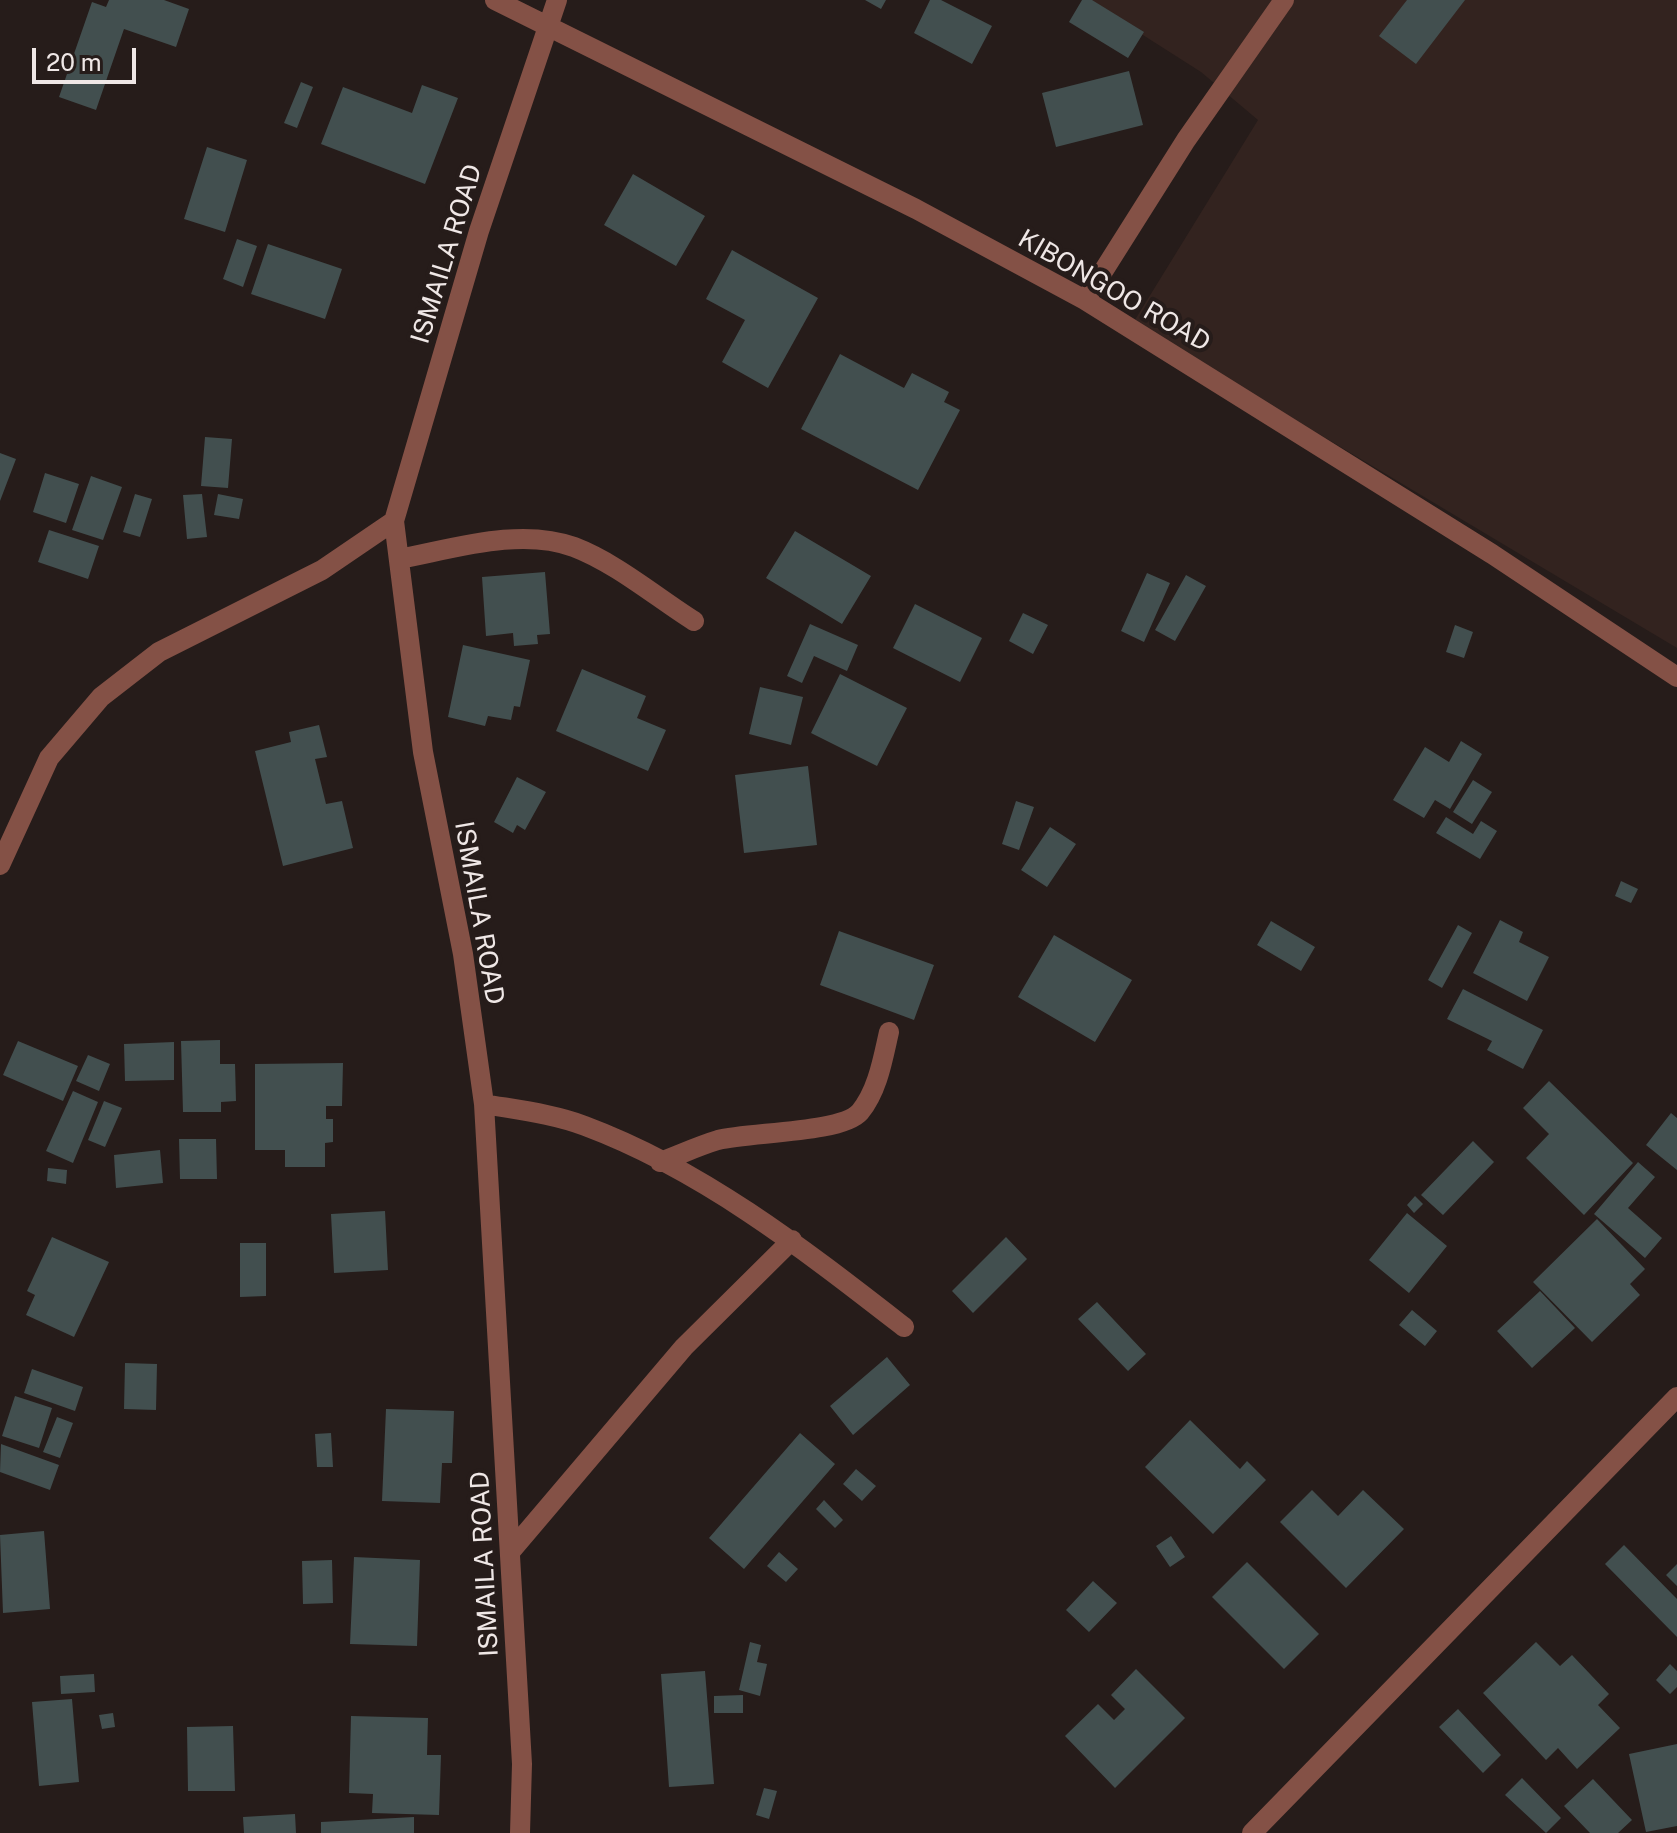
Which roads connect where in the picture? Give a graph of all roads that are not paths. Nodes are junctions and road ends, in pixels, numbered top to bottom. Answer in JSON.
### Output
{"nodes":[{"id":1,"x":495,"y":0,"type":"edge"},
{"id":2,"x":557,"y":0,"type":"edge"},
{"id":3,"x":1284,"y":0,"type":"edge"},
{"id":4,"x":547,"y":26,"type":"junction"},
{"id":5,"x":1085,"y":300,"type":"junction"},
{"id":6,"x":394,"y":521,"type":"junction"},
{"id":7,"x":399,"y":559,"type":"junction"},
{"id":8,"x":694,"y":621,"type":"dead end"},
{"id":9,"x":1677,"y":677,"type":"edge"},
{"id":10,"x":0,"y":865,"type":"edge"},
{"id":11,"x":889,"y":1032,"type":"dead end"},
{"id":12,"x":484,"y":1104,"type":"junction"},
{"id":13,"x":660,"y":1162,"type":"junction"},
{"id":14,"x":792,"y":1240,"type":"junction"},
{"id":15,"x":904,"y":1327,"type":"dead end"},
{"id":16,"x":1677,"y":1397,"type":"edge"},
{"id":17,"x":510,"y":1552,"type":"junction"},
{"id":18,"x":520,"y":1833,"type":"edge"},
{"id":19,"x":1252,"y":1833,"type":"edge"}],
"edges":[{"from":1,"to":4,"type":"street","name":"KIBONGOO ROAD"},
{"from":2,"to":4,"type":"street","name":"ISMAILA ROAD"},
{"from":3,"to":5,"type":"street"},
{"from":4,"to":5,"type":"street","name":"KIBONGOO ROAD"},
{"from":4,"to":6,"type":"street","name":"ISMAILA ROAD"},
{"from":5,"to":9,"type":"street","name":"KIBONGOO ROAD"},
{"from":6,"to":7,"type":"street","name":"ISMAILA ROAD"},
{"from":6,"to":10,"type":"street"},
{"from":7,"to":8,"type":"street"},
{"from":7,"to":12,"type":"street","name":"ISMAILA ROAD"},
{"from":11,"to":13,"type":"street"},
{"from":12,"to":13,"type":"street"},
{"from":12,"to":17,"type":"street","name":"ISMAILA ROAD"},
{"from":13,"to":14,"type":"street"},
{"from":14,"to":15,"type":"street"},
{"from":14,"to":17,"type":"street"},
{"from":16,"to":19,"type":"street"},
{"from":17,"to":18,"type":"street","name":"ISMAILA ROAD"}]}
